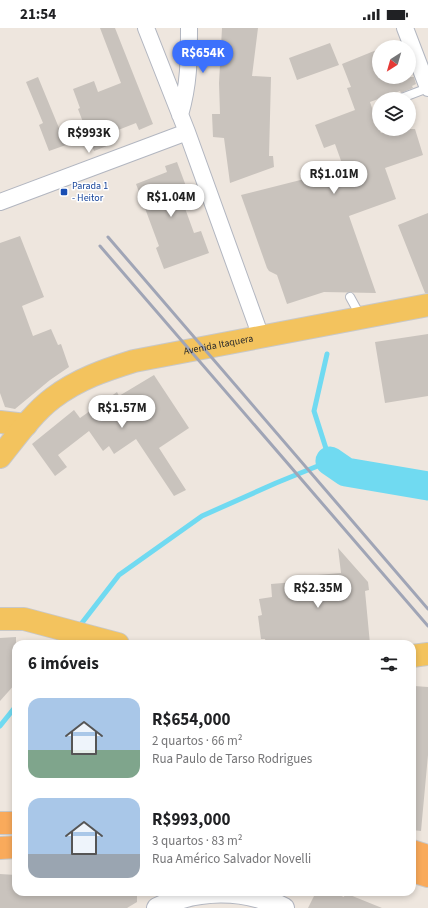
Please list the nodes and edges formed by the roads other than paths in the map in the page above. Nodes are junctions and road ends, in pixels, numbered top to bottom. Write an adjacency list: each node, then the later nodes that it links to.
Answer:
1 (146, 28): 6 (street)
2 (190, 28): 6 (street)
3 (405, 28): 4 (street)
4 (428, 88): 5 (lane)
5 (416, 93)
6 (180, 115): 7 (street)
7 (187, 132): 8 (street); 12 (street)
8 (0, 202)
9 (350, 297): 11 (lane)
10 (428, 305): 11 (main road, Avenida Itaquera)
11 (361, 317): 12 (main road, Avenida Itaquera)
12 (261, 337): 14 (main road, Avenida Itaquera)
13 (0, 422): 14 (main road)
14 (26, 425): 15 (main road, Avenida Itaquera)
15 (0, 457)
16 (0, 619): 17 (main road)
17 (85, 638): 18 (main road)
18 (96, 640)
19 (428, 654): 20 (main road)
20 (416, 656)
21 (0, 823): 22 (highway)
22 (12, 823)
23 (12, 847): 24 (highway)
24 (0, 848)
25 (416, 852): 26 (highway)
26 (428, 856)
27 (416, 872): 28 (highway)
28 (428, 876)
29 (190, 896): 31 (street)
30 (250, 896): 32 (street)
31 (157, 908)
32 (284, 908)

